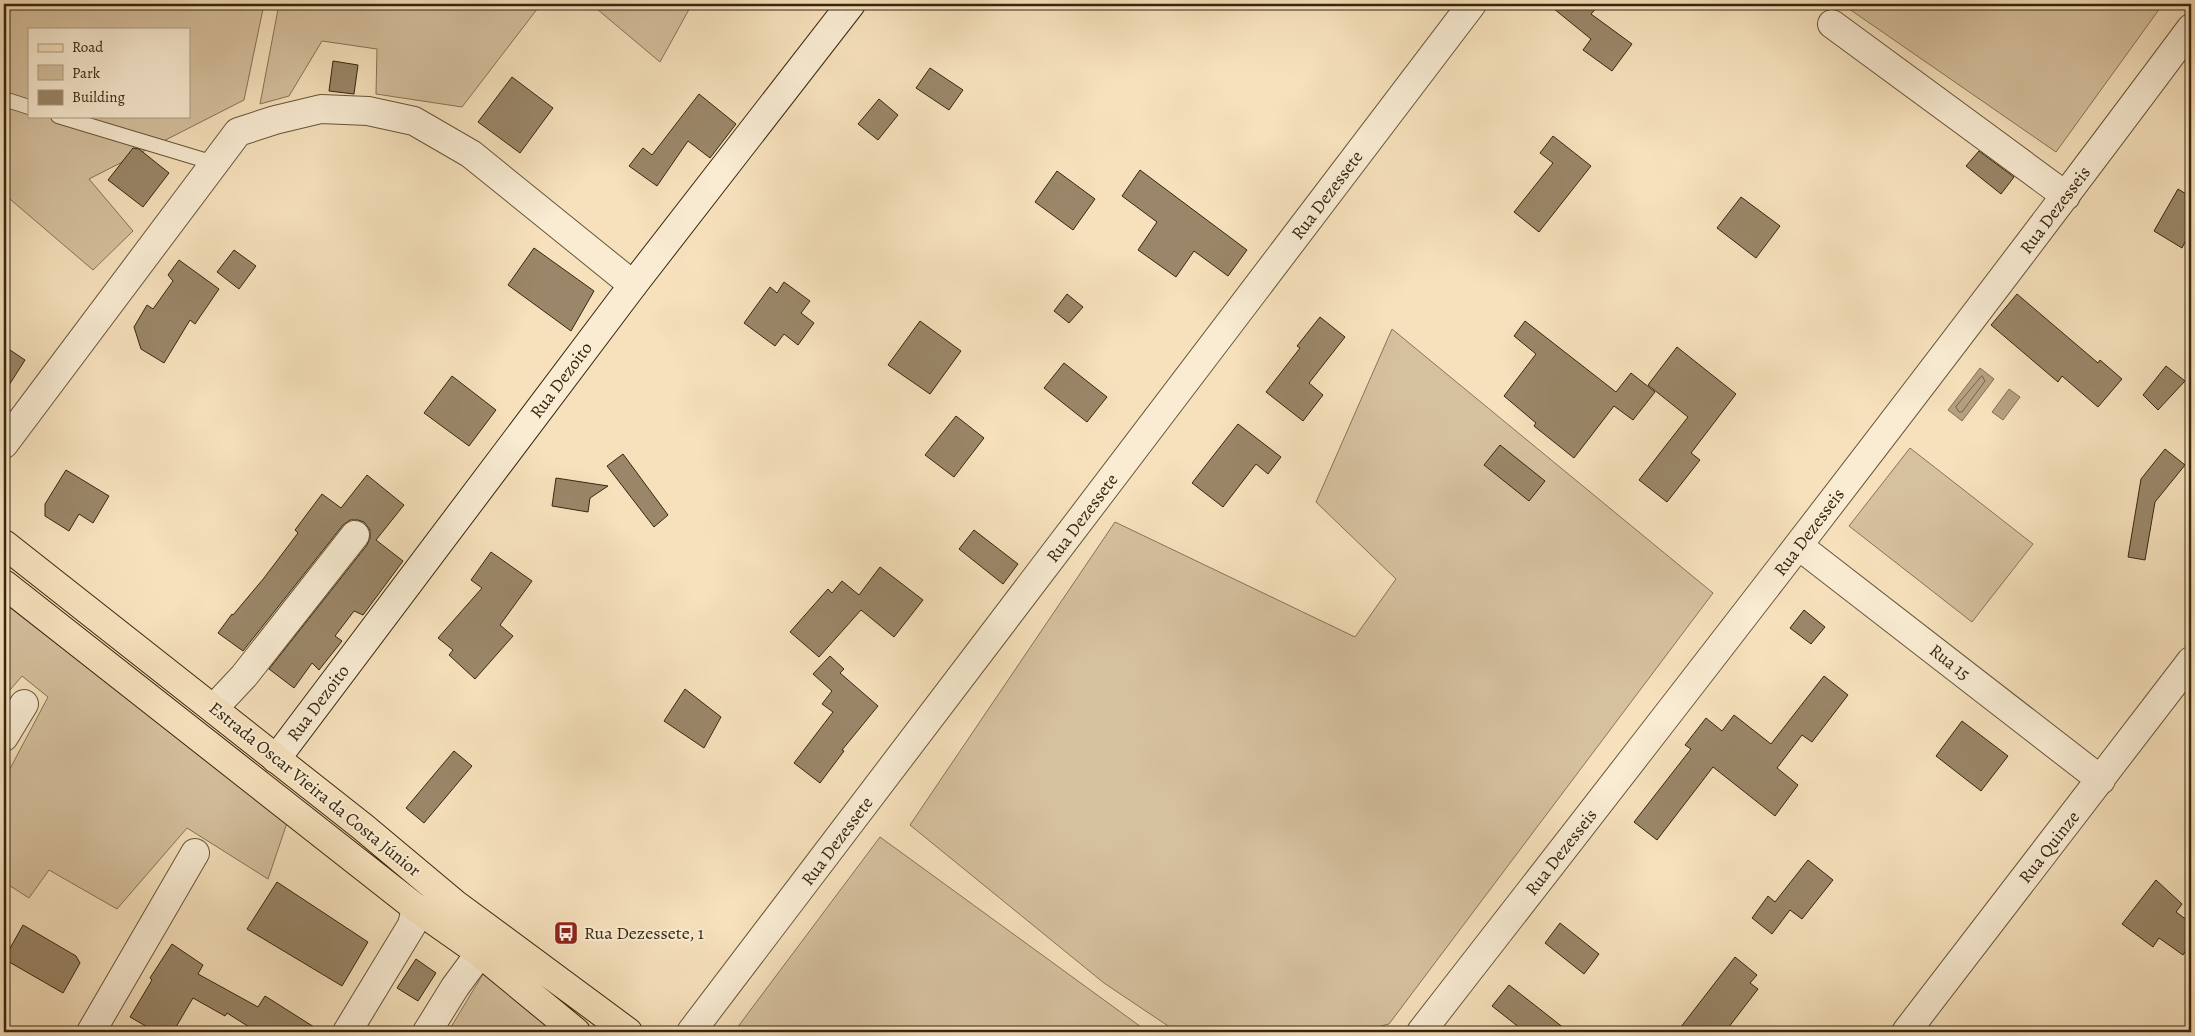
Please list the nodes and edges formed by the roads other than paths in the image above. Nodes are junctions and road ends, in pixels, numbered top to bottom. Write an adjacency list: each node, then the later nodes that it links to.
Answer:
1 (851, 4): 10 (street, Rua Dezoito)
2 (1472, 4): 30 (street, Rua Dezessete)
3 (1832, 24): 9 (street)
4 (2191, 28): 9 (street, Rua Dezesseis)
5 (4, 99): 6 (lane)
6 (28, 107)
7 (65, 118): 8 (lane)
8 (214, 163): 10 (street); 11 (street)
9 (2066, 196): 14 (street, Rua Dezesseis)
10 (633, 285): 20 (street, Rua Dezoito)
11 (4, 444)
12 (355, 535): 18 (street)
13 (4, 544): 18 (main road, Estrada Oscar Vieira da Costa Júnior)
14 (1799, 546): 21 (street, Rua 15); 31 (street, Rua Dezesseis)
15 (4, 584): 23 (main road, Estrada Oscar Vieira da Costa Júnior)
16 (2191, 661): 21 (street, Rua Quinze)
17 (24, 704): 19 (street)
18 (214, 708): 20 (main road, Estrada Oscar Vieira da Costa Júnior)
19 (4, 737)
20 (276, 759): 29 (main road, Estrada Oscar Vieira da Costa Júnior)
21 (2101, 780): 32 (street, Rua Quinze)
22 (195, 853): 25 (street)
23 (416, 908): 24 (main road, Estrada Oscar Vieira da Costa Júnior); 26 (street)
24 (480, 953): 27 (street); 28 (main road, Estrada Oscar Vieira da Costa Júnior)
25 (91, 1032)
26 (347, 1032)
27 (427, 1032)
28 (576, 1032)
29 (628, 1032)
30 (691, 1032)
31 (1421, 1032)
32 (1906, 1032)

